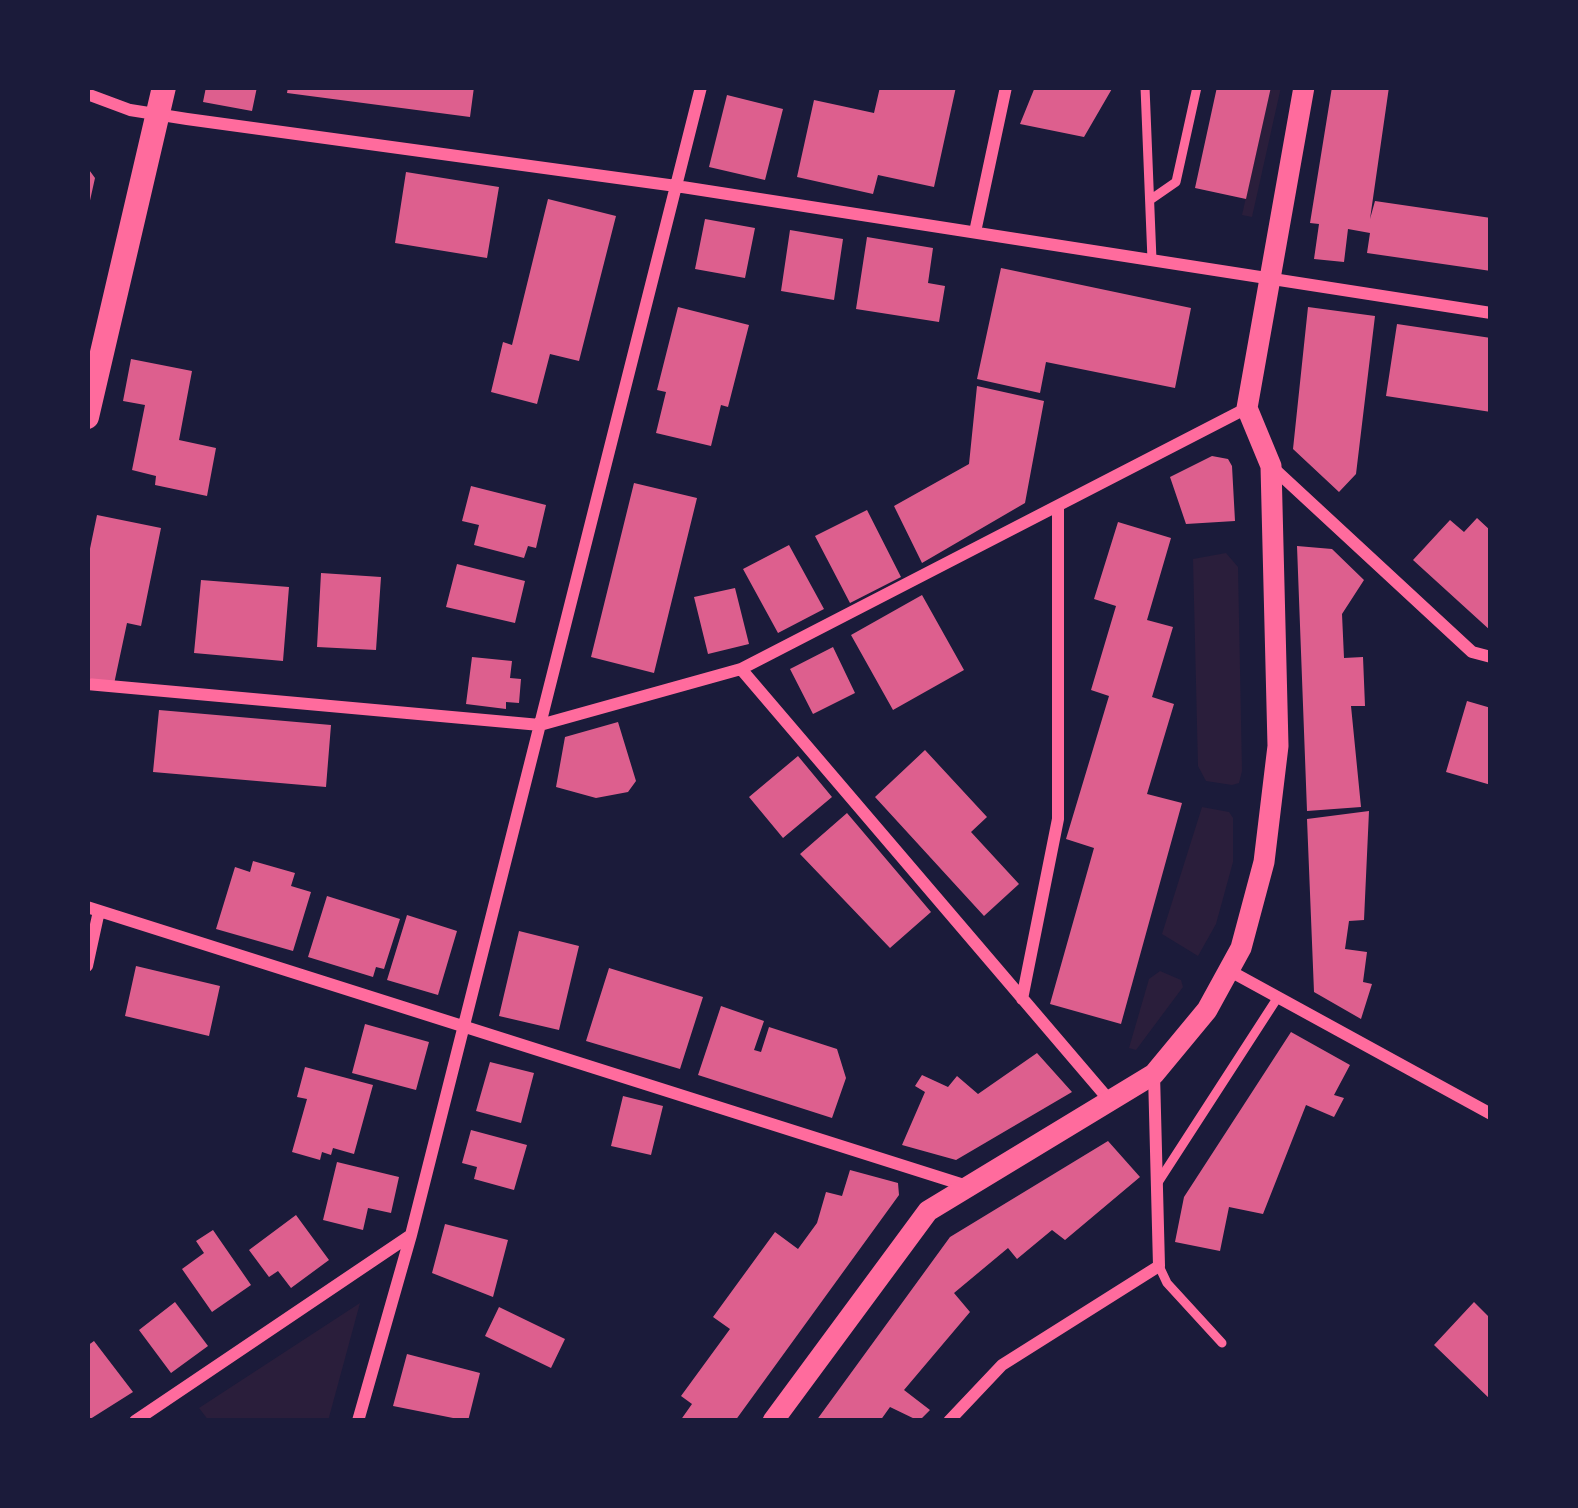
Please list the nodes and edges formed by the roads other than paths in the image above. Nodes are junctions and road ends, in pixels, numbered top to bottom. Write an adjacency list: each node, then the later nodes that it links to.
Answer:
1 (164, 87): 8 (main road)
2 (701, 87): 9 (street)
3 (1006, 87): 11 (street)
4 (1145, 87): 10 (lane)
5 (1197, 87): 10 (lane)
6 (1304, 87): 13 (street)
7 (87, 94): 8 (street)
8 (158, 114): 9 (street); 16 (main road)
9 (676, 187): 11 (street); 22 (street)
10 (1150, 200): 12 (lane)
11 (975, 232): 12 (street)
12 (1153, 260): 13 (street)
13 (1266, 278): 14 (street); 15 (street)
14 (1491, 313)
15 (1247, 408): 17 (street); 18 (street)
16 (87, 417)
17 (1271, 466): 19 (street); 25 (street)
18 (1058, 508): 20 (street); 27 (street)
19 (1491, 657)
20 (740, 669): 22 (street); 27 (street)
21 (87, 684): 22 (street)
22 (540, 725): 28 (street)
23 (93, 909): 24 (street); 28 (street)
24 (87, 966)
25 (1230, 971): 26 (street); 29 (street)
26 (1279, 997): 31 (street); 33 (lane)
27 (1022, 999): 30 (street)
28 (464, 1027): 32 (street); 34 (street)
29 (1154, 1074): 30 (street); 33 (street)
30 (1112, 1103): 32 (street)
31 (1491, 1114)
32 (969, 1186): 39 (street)
33 (1154, 1189): 35 (street)
34 (411, 1235): 37 (street); 38 (street)
35 (1159, 1266): 36 (lane); 40 (street)
36 (1222, 1343)
37 (135, 1421)
38 (358, 1421)
39 (773, 1421)
40 (949, 1421)

